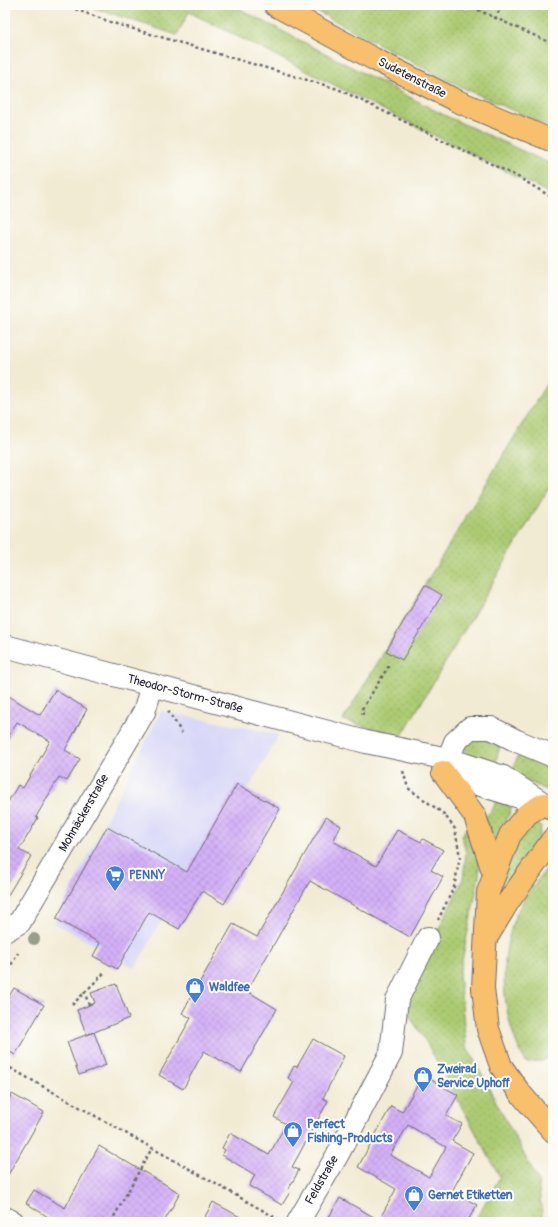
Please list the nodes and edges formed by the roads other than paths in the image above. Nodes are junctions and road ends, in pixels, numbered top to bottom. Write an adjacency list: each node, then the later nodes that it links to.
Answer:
1 (275, 5): 2 (main road, Sudetenstraße)
2 (553, 141)
3 (5, 646): 4 (street, Theodor-Storm-Straße)
4 (152, 685): 5 (street, Theodor-Storm-Straße); 11 (street, Mohnäckerstraße)
5 (366, 742): 7 (street, Theodor-Storm-Straße); 7 (street, Theodor-Storm-Straße)
6 (553, 756): 7 (street)
7 (446, 766): 8 (street, Theodor-Storm-Straße); 10 (main road)
8 (549, 806): 10 (main road)
9 (553, 839): 13 (main road)
10 (494, 875): 13 (main road)
11 (5, 932)
12 (428, 938): 17 (street, Feldstraße)
13 (485, 940): 14 (main road)
14 (551, 1127)
15 (5, 1218): 16 (street)
16 (12, 1222)
17 (298, 1222)

